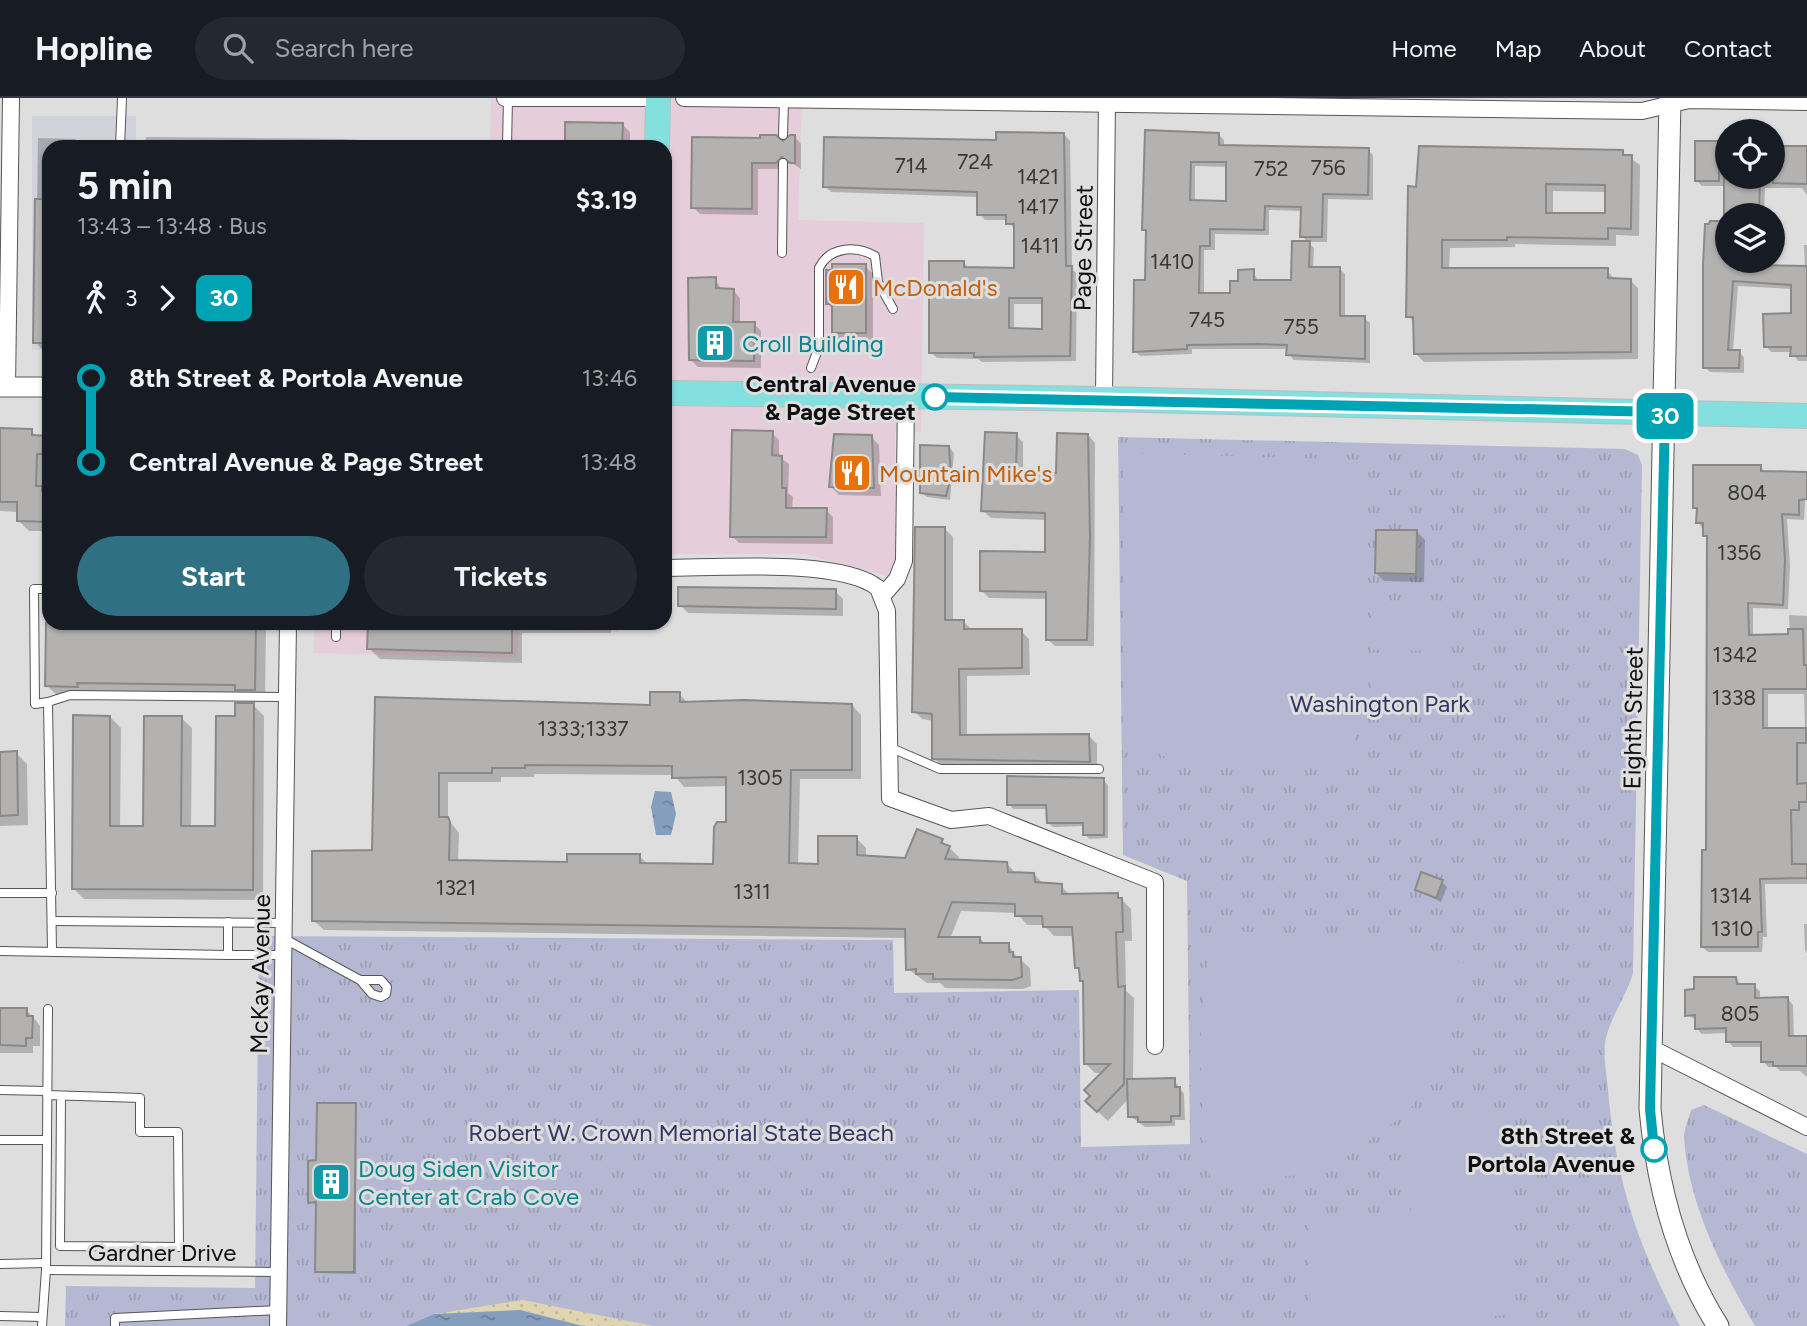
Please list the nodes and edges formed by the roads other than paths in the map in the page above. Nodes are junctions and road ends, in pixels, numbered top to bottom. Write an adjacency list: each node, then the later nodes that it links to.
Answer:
1 (11, 98): 17 (street)
2 (122, 98): 14 (lane)
3 (506, 98): 4 (street); 15 (lane)
4 (559, 98): 8 (street)
5 (644, 98): 8 (street)
6 (658, 98): 16 (main road)
7 (684, 98): 9 (street)
8 (594, 99)
9 (784, 100): 10 (street); 13 (lane)
10 (1107, 101): 11 (street); 26 (street, Page Street)
11 (1670, 102): 12 (street); 27 (main road, Eighth Street)
12 (1807, 102)
13 (783, 135)
14 (120, 140)
15 (507, 140)
16 (657, 140)
17 (5, 160): 22 (street)
18 (783, 163): 19 (lane)
19 (782, 253)
20 (893, 309): 21 (lane)
21 (811, 368)
22 (3, 387): 23 (street)
23 (42, 387)
24 (672, 393): 25 (main road)
25 (906, 397): 26 (main road); 31 (street)
26 (1104, 400): 27 (main road)
27 (1665, 412): 28 (main road); 51 (main road, Eighth Street)
28 (1807, 416)
29 (672, 568): 31 (street)
30 (42, 589): 36 (lane)
31 (883, 595): 37 (street)
32 (288, 630): 35 (street, McKay Avenue)
33 (336, 630): 34 (lane)
34 (336, 637)
35 (286, 697): 36 (lane); 43 (street, McKay Avenue)
36 (48, 702): 40 (lane)
37 (889, 747): 38 (lane); 50 (street)
38 (1099, 769)
39 (0, 893): 40 (lane)
40 (52, 893): 41 (lane)
41 (53, 920): 42 (lane); 45 (lane)
42 (228, 922): 43 (lane); 47 (lane)
43 (283, 930): 46 (street, McKay Avenue); 48 (lane)
44 (0, 951): 45 (lane)
45 (52, 951): 47 (lane)
46 (283, 955): 47 (lane); 60 (street, McKay Avenue)
47 (228, 956)
48 (360, 980)
49 (48, 1009): 53 (lane)
50 (1155, 1046)
51 (1651, 1048): 55 (street); 65 (main road, Eighth Street)
52 (0, 1090): 53 (lane)
53 (47, 1093): 54 (lane); 57 (lane)
54 (61, 1096): 54 (lane)
55 (1807, 1127)
56 (0, 1140): 57 (lane)
57 (47, 1140): 59 (lane)
58 (0, 1264): 59 (lane, Gardner Drive)
59 (46, 1267): 60 (lane, Gardner Drive); 63 (lane)
60 (279, 1272): 62 (street, McKay Avenue)
61 (0, 1316): 63 (lane)
62 (278, 1318): 64 (lane)
63 (42, 1321)
64 (115, 1326)
65 (1718, 1326)

